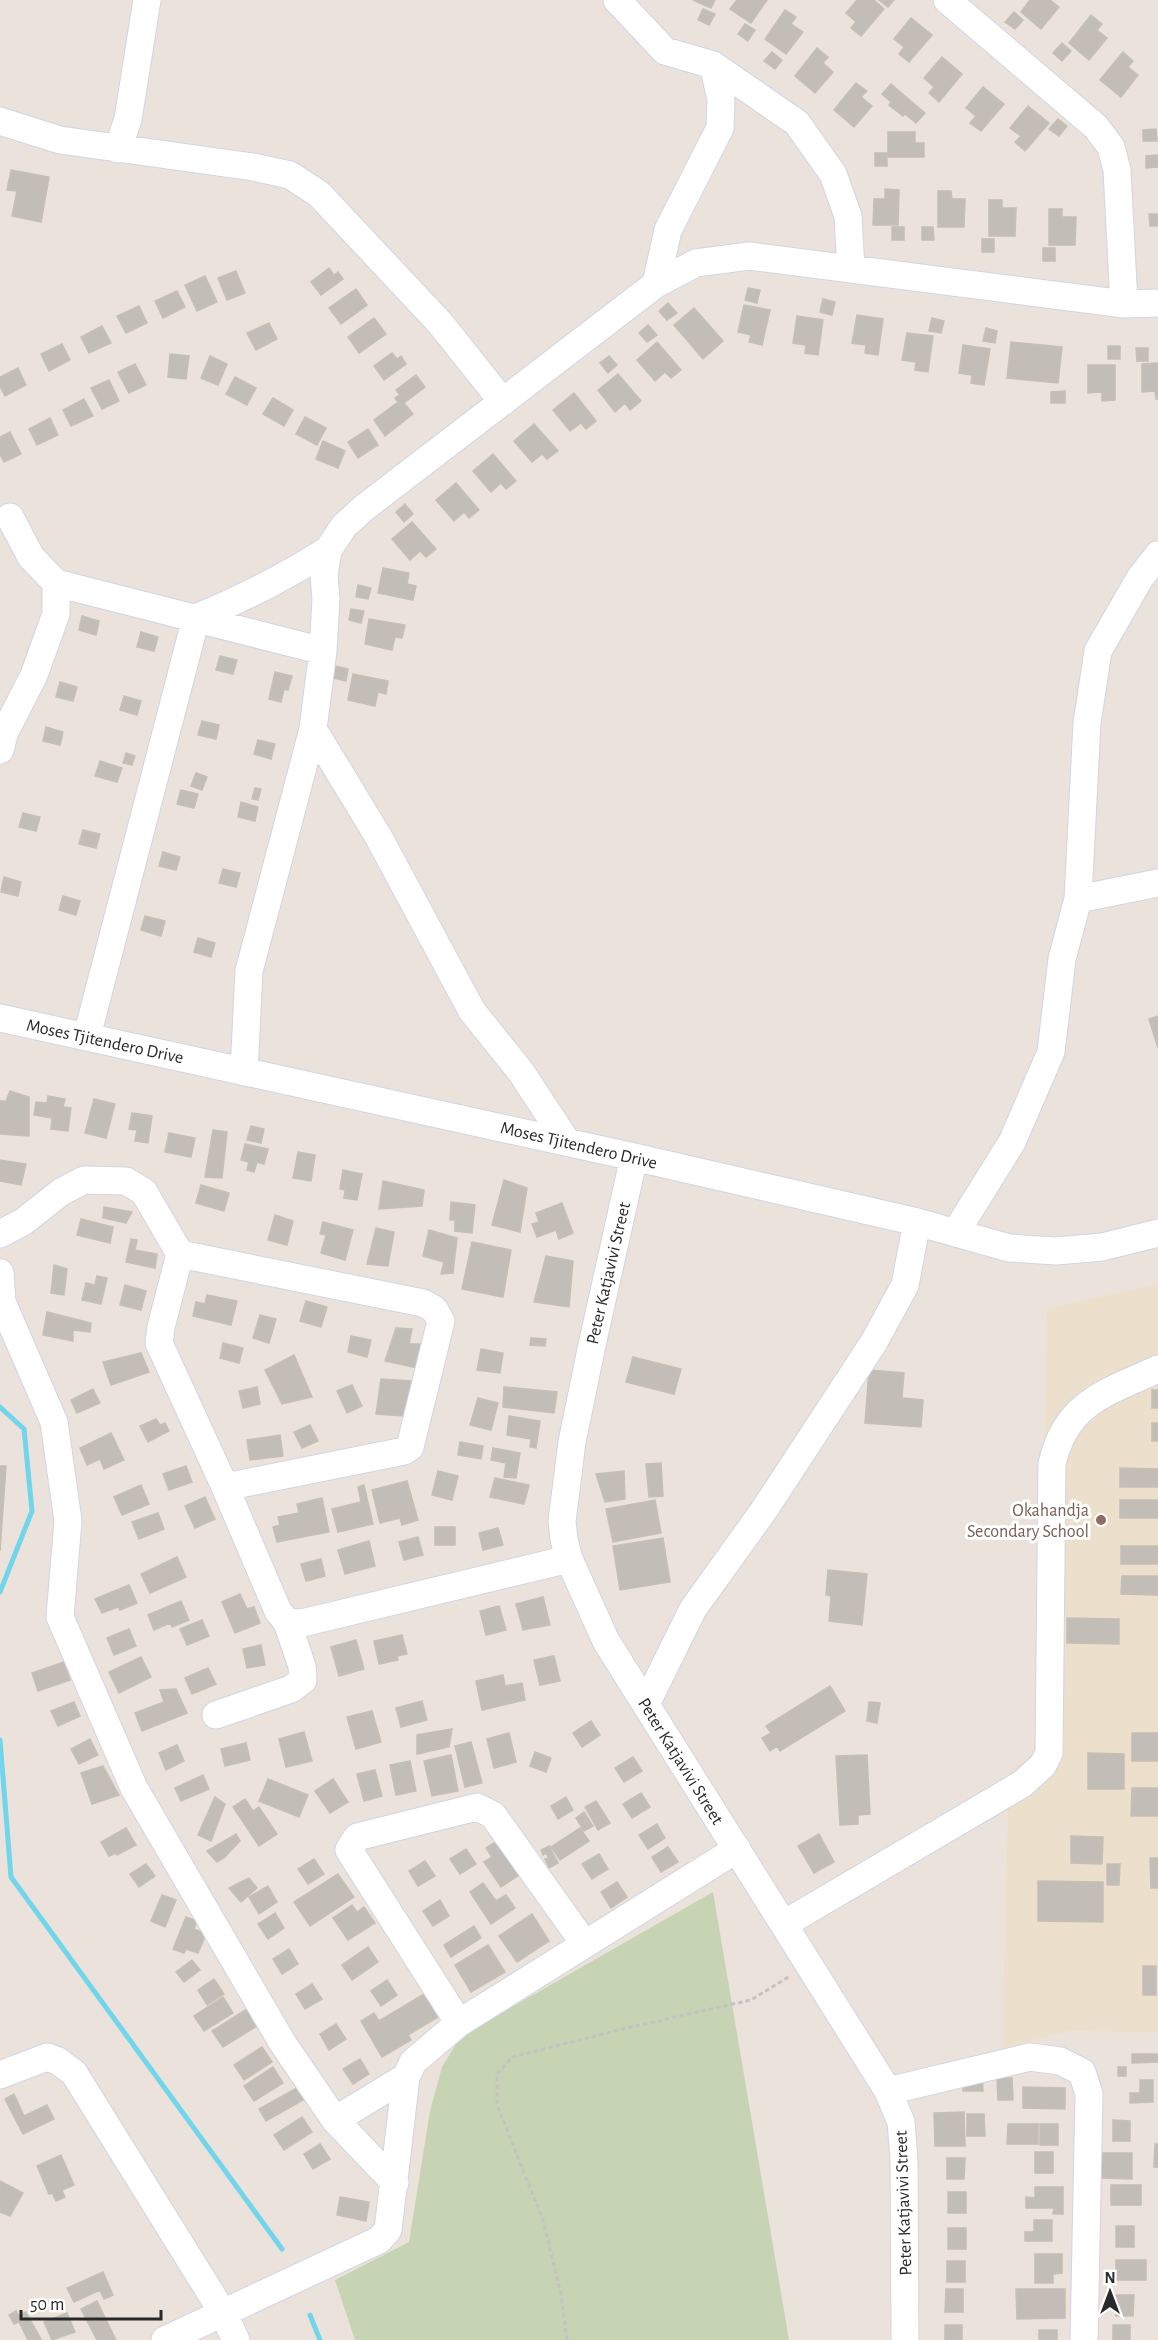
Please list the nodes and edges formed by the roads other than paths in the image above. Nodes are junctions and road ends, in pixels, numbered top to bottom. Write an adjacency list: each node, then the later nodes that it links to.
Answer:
1 (147, 0): 6 (street)
2 (617, 0): 4 (street)
3 (947, 0): 10 (street)
4 (713, 65): 7 (street); 8 (street)
5 (0, 121): 6 (street)
6 (118, 149): 11 (street)
7 (851, 269): 8 (street); 10 (street)
8 (656, 284): 11 (street)
9 (1158, 303): 10 (street)
10 (1124, 304)
11 (503, 402): 13 (street)
12 (10, 518): 15 (street)
13 (328, 550): 16 (street); 17 (street)
14 (1158, 555): 21 (street)
15 (56, 583): 16 (street); 19 (street)
16 (196, 618): 17 (street); 23 (street)
17 (323, 651): 18 (street)
18 (313, 729): 24 (street); 25 (street)
19 (0, 750)
20 (1158, 883): 21 (street)
21 (1078, 899): 28 (street)
22 (0, 1018): 23 (street, Moses Tjitendero Drive)
23 (87, 1036): 24 (street, Moses Tjitendero Drive)
24 (244, 1071): 25 (street, Moses Tjitendero Drive)
25 (567, 1142): 26 (street, Moses Tjitendero Drive)
26 (634, 1157): 27 (street, Moses Tjitendero Drive); 35 (street, Peter Katjavivi Street)
27 (917, 1222): 28 (street, Moses Tjitendero Drive); 37 (street)
28 (956, 1232): 29 (street, Moses Tjitendero Drive)
29 (1158, 1233)
30 (0, 1234): 31 (street)
31 (180, 1254): 34 (street); 34 (street)
32 (0, 1273): 46 (street)
33 (1158, 1369): 40 (street)
34 (225, 1487): 36 (street)
35 (568, 1559): 36 (street); 37 (street, Peter Katjavivi Street)
36 (287, 1622): 38 (street)
37 (646, 1704): 39 (street, Peter Katjavivi Street)
38 (216, 1715)
39 (737, 1849): 40 (street, Peter Katjavivi Street); 41 (street)
40 (784, 1924): 45 (street, Peter Katjavivi Street)
41 (584, 1943): 42 (street); 42 (street)
42 (459, 2023): 44 (street)
43 (0, 2075): 48 (street)
44 (406, 2077): 46 (street); 47 (street)
45 (888, 2091): 51 (street, Peter Katjavivi Street); 52 (street)
46 (335, 2120): 47 (street)
47 (395, 2183): 48 (street)
48 (222, 2313): 49 (street); 50 (street)
49 (165, 2340)
50 (236, 2340)
51 (905, 2340)
52 (1084, 2340)

